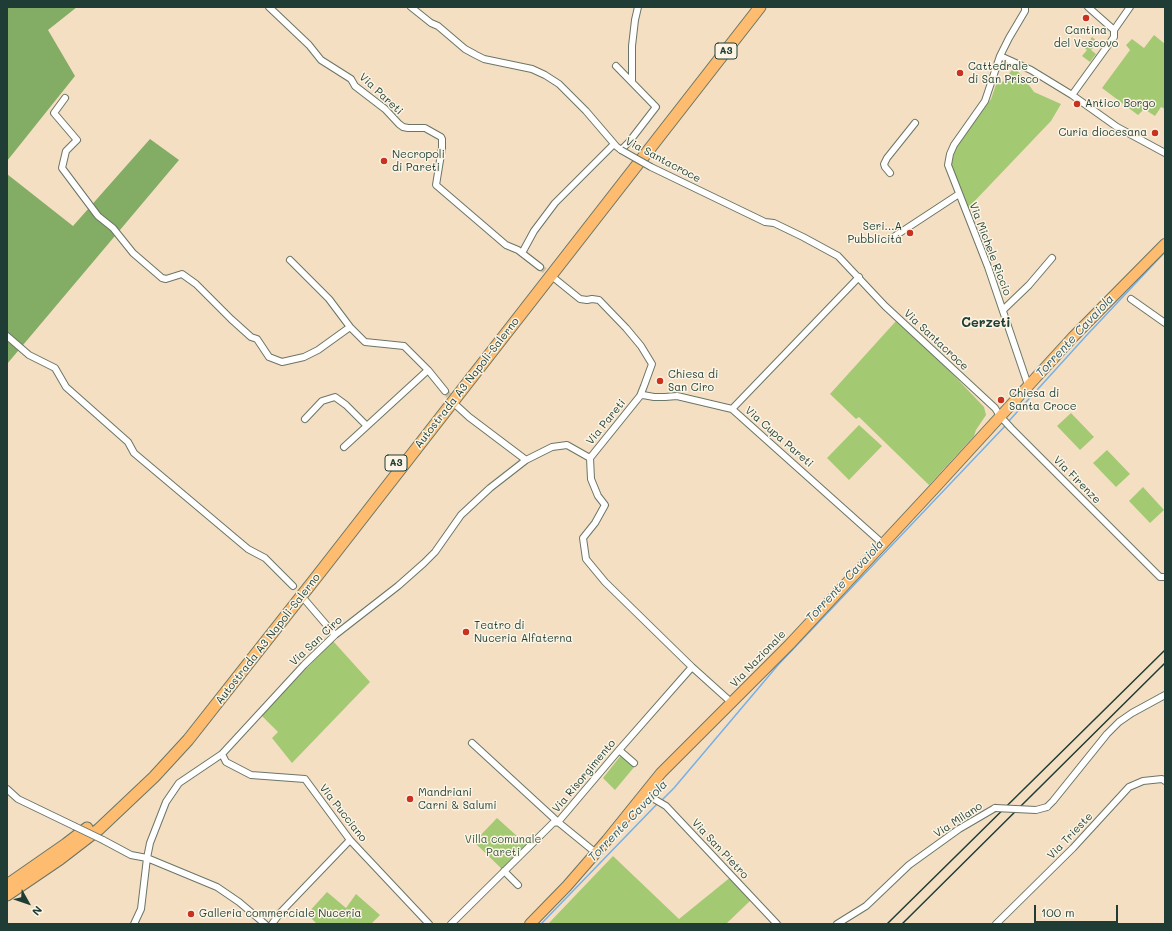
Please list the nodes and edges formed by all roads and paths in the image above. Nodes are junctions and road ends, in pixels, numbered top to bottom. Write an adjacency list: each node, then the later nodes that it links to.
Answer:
1 (269, 7): 23 (street, Via Pareti)
2 (411, 7): 16 (street, Via Santacroce)
3 (638, 7): 12 (street)
4 (750, 7): 67 (highway, Autostrada A3 Napoli-Salerno / A3)
5 (760, 7): 68 (highway, Autostrada A3 Napoli-Salerno / A3)
6 (1088, 7): 9 (street)
7 (1130, 7): 9 (street)
8 (1026, 8): 10 (street, Via Michele Riccio)
9 (1114, 30): 13 (street)
10 (1000, 56): 13 (street); 20 (street, Via Michele Riccio)
11 (616, 66): 12 (street)
12 (632, 81): 17 (street)
13 (1072, 95): 18 (street)
14 (65, 98): 32 (street)
15 (915, 123): 19 (street)
16 (614, 144): 17 (street, Via Santacroce); 23 (street)
17 (621, 150): 27 (street, Via Santacroce, bridge)
18 (1165, 153)
19 (890, 173)
20 (959, 194): 21 (street, Via Michele Riccio); 30 (street, Via Michele Riccio)
21 (895, 236)
22 (1165, 244): 35 (main road, Via Nazionale)
23 (522, 253): 26 (street, Via Pareti)
24 (1052, 258): 30 (street, Via Michele Riccio)
25 (290, 260): 32 (street)
26 (540, 267)
27 (859, 277): 39 (street); 40 (street, Via Santacroce)
28 (554, 278): 37 (street, Via Pareti)
29 (1131, 299): 31 (street)
30 (1003, 310): 35 (street, Via Michele Riccio)
31 (1165, 323)
32 (350, 327): 34 (street)
33 (7, 336): 48 (street)
34 (428, 370): 36 (street); 42 (street)
35 (1028, 385): 40 (main road, Via Nazionale)
36 (445, 392)
37 (640, 396): 39 (street, Via Cupa Pareti); 44 (street, Via Pareti)
38 (457, 406): 45 (street)
39 (732, 409): 46 (street, Via Cupa Pareti)
40 (1003, 415): 46 (main road, Via Nazionale); 47 (street, Via Firenze)
41 (305, 419): 42 (street)
42 (367, 426): 43 (street)
43 (344, 447)
44 (590, 458): 45 (street, Via San Ciro); 51 (street, Via Pareti)
45 (526, 460): 50 (street, Via San Ciro)
46 (883, 544): 53 (main road, Via Nazionale)
47 (1165, 578)
48 (293, 586)
49 (306, 600): 50 (street)
50 (335, 635): 56 (street, Via San Ciro)
51 (692, 667): 53 (street, Via Pareti); 55 (street, Via Risorgimento)
52 (1165, 694): 76 (street, Via Milano, bridge)
53 (732, 703): 60 (main road, Via Nazionale)
54 (472, 743): 61 (street)
55 (619, 750): 57 (street); 61 (street, Via Risorgimento)
56 (222, 754): 62 (street, Via Pucciano); 64 (street, Via San Ciro)
57 (634, 763)
58 (1165, 780): 77 (street, Via Trieste)
59 (7, 788): 64 (street, bridge)
60 (648, 795): 63 (main road, Via Nazionale); 75 (street, Via San Pietro)
61 (558, 822): 63 (street); 65 (street, Via Risorgimento)
62 (350, 840): 71 (street); 72 (street, Via Pucciano)
63 (596, 853): 74 (main road, Via Nazionale)
64 (147, 858): 69 (street, Via San Ciro); 70 (street)
65 (504, 871): 66 (street); 73 (street, Via Risorgimento)
66 (518, 885)
67 (7, 886)
68 (7, 895)
69 (134, 924)
70 (265, 924)
71 (272, 924)
72 (430, 924)
73 (451, 924)
74 (530, 924)
75 (777, 924)
76 (837, 924)
77 (996, 924)

